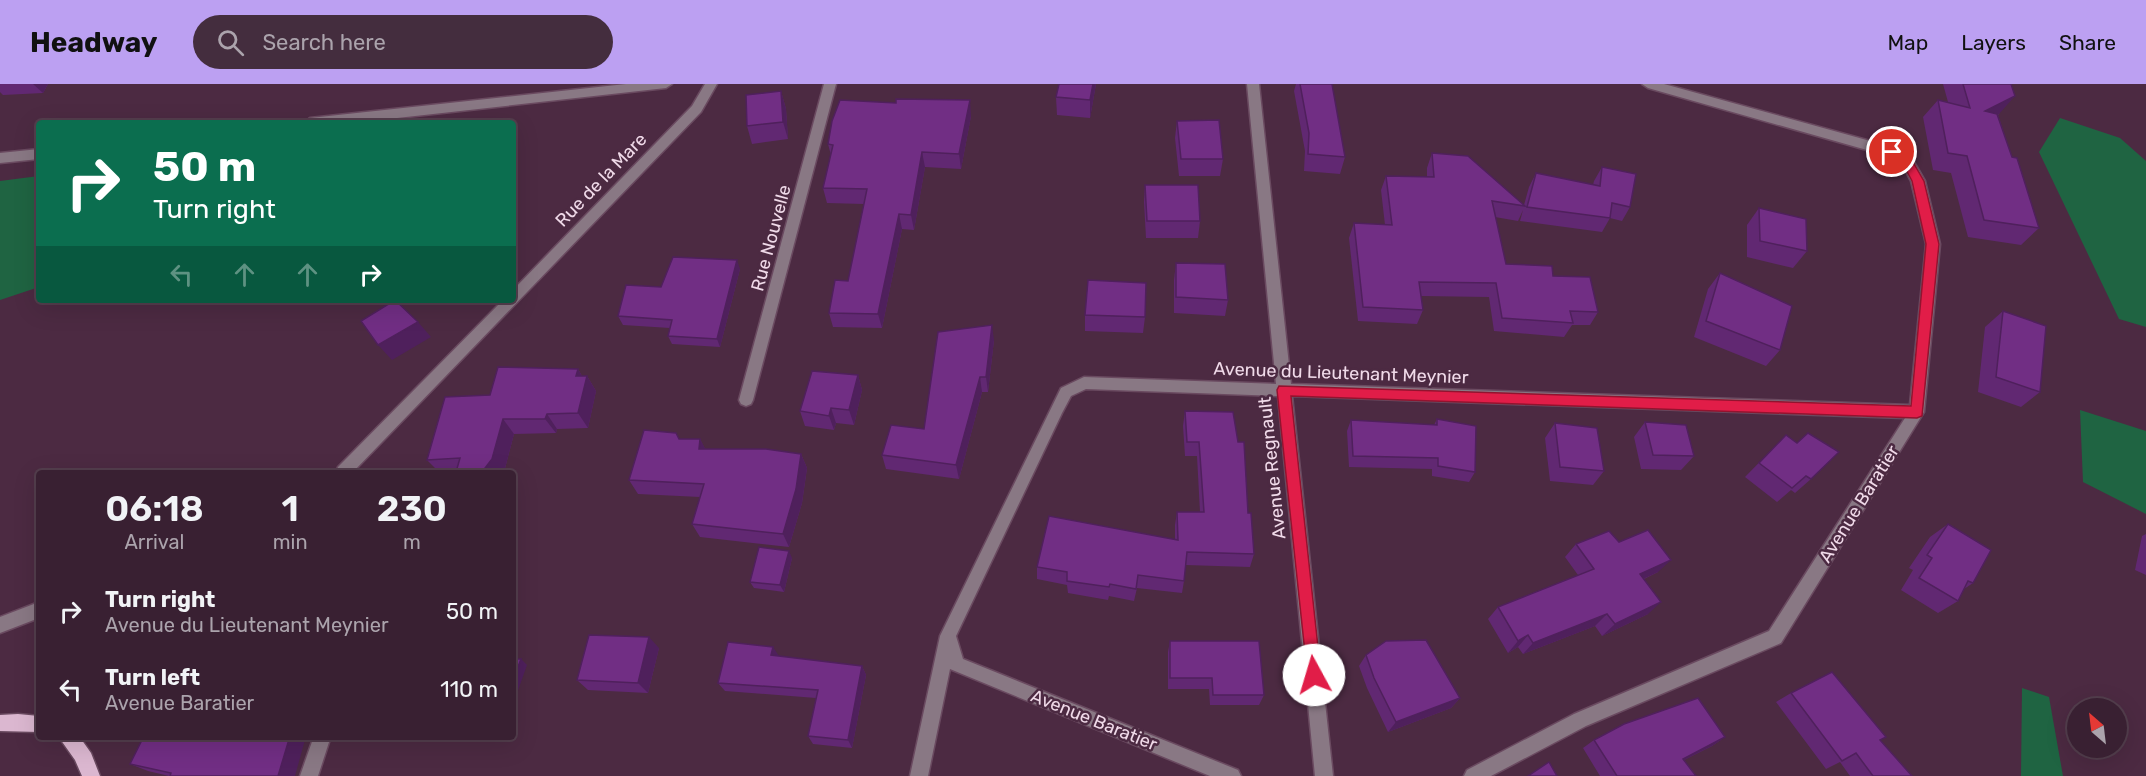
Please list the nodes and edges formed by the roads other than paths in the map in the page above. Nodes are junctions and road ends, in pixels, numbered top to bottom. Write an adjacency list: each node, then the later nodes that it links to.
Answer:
1 (666, 84): 6 (street)
2 (711, 84): 9 (street, Rue de la Mare)
3 (830, 84): 12 (street, Rue Nouvelle)
4 (1253, 84): 11 (street, Avenue Regnault)
5 (1648, 84): 13 (street, Avenue Baratier)
6 (337, 120)
7 (36, 154): 8 (street)
8 (0, 158)
9 (516, 297)
10 (510, 303): 14 (street, Rue de la Mare)
11 (1284, 390): 13 (street, Avenue du Lieutenant Meynier); 17 (street, Avenue du Lieutenant Meynier); 26 (street, Avenue Regnault)
12 (746, 400)
13 (1917, 412): 27 (street, Avenue Baratier)
14 (345, 470)
15 (36, 611): 16 (street)
16 (0, 625)
17 (948, 636): 24 (street, Avenue du Lieutenant Meynier); 25 (street, Avenue Baratier)
18 (0, 723): 19 (main road)
19 (36, 724)
20 (71, 740): 22 (main road)
21 (322, 740): 23 (street)
22 (91, 776)
23 (309, 776)
24 (919, 776)
25 (1232, 776)
26 (1324, 776)
27 (1473, 776)

